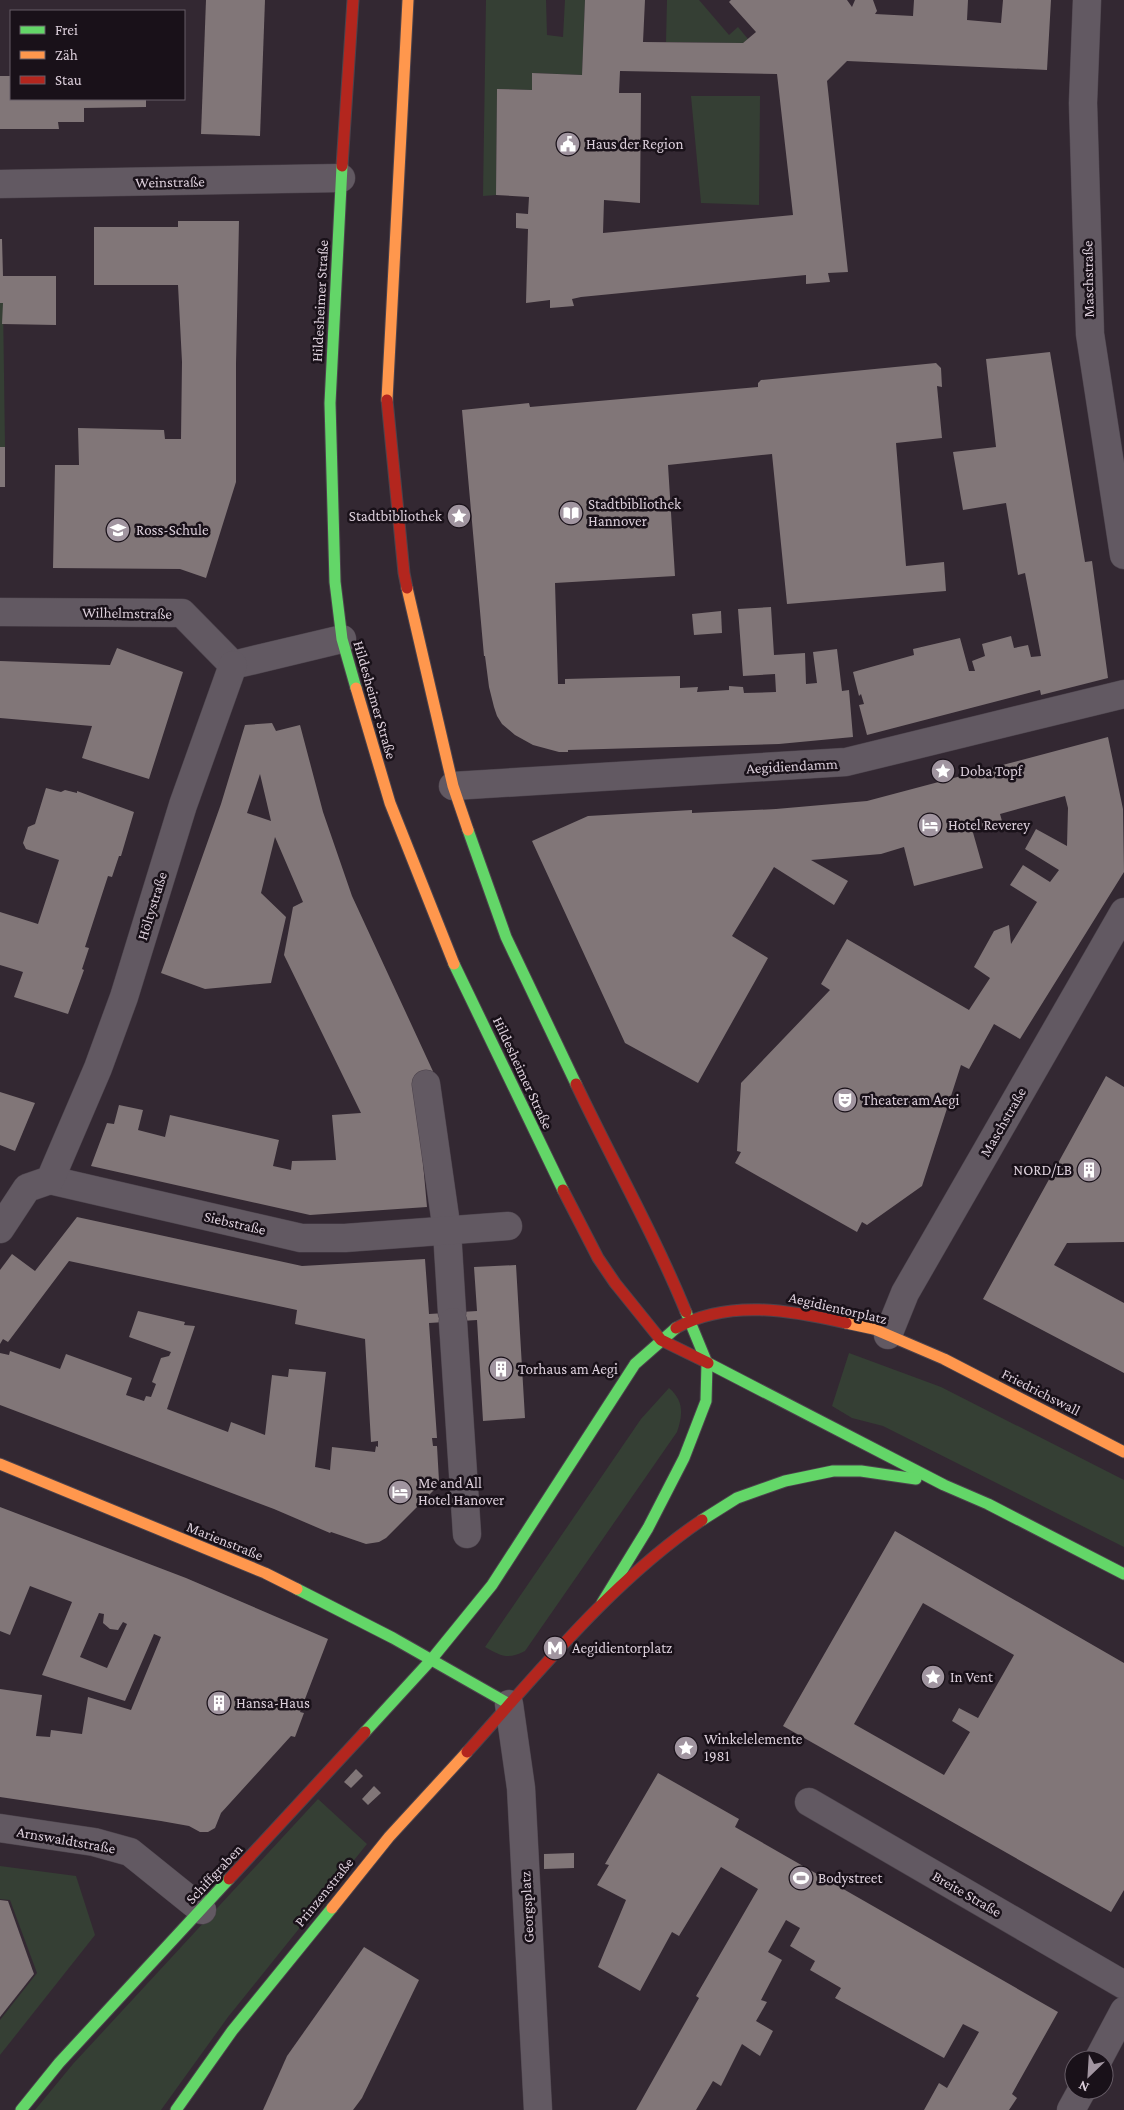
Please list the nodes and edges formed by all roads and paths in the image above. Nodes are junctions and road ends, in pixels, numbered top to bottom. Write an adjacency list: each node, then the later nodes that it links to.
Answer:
1 (353, 0): 4 (main road, Hildesheimer Straße)
2 (408, 0): 11 (main road)
3 (1087, 0): 6 (street, Maschstraße)
4 (341, 178): 5 (street, Weinstraße); 8 (main road, Hildesheimer Straße)
5 (0, 184)
6 (1124, 555)
7 (0, 612): 9 (street, Wilhelmstraße)
8 (342, 639): 9 (street); 20 (main road, Hildesheimer Straße)
9 (233, 665): 14 (street, Höltystraße)
10 (1124, 694): 11 (street, Aegidiendamm)
11 (453, 786): 18 (main road)
12 (1124, 912): 19 (street, Maschstraße)
13 (426, 1084): 17 (street)
14 (50, 1180): 16 (street); 17 (street, Siebstraße)
15 (508, 1226): 17 (street, Siebstraße)
16 (0, 1229)
17 (435, 1231): 26 (street)
18 (691, 1320): 19 (main road, Aegidientorplatz); 20 (main road, Aegidientorplatz); 22 (main road)
19 (888, 1335): 21 (main road, Aegidientorplatz)
20 (661, 1340): 22 (main road); 29 (main road, Aegidientorplatz)
21 (944, 1359): 23 (main road, Friedrichswall)
22 (707, 1363): 25 (main road); 28 (main road)
23 (1124, 1452)
24 (0, 1464): 29 (main road, Marienstraße)
25 (944, 1485): 27 (main road); 28 (main road)
26 (467, 1534)
27 (1124, 1574)
28 (602, 1602): 30 (main road)
29 (431, 1660): 30 (main road); 33 (main road, Schiffgraben)
30 (509, 1704): 38 (main road, Prinzenstraße); 39 (street, Georgsplatz)
31 (809, 1802): 34 (street, Breite Straße)
32 (0, 1828): 33 (street, Arnswaldtstraße)
33 (202, 1910): 37 (main road, Schiffgraben)
34 (1124, 1985)
35 (1124, 2011): 36 (street)
36 (1103, 2050)
37 (22, 2110)
38 (176, 2110)
39 (538, 2110)

